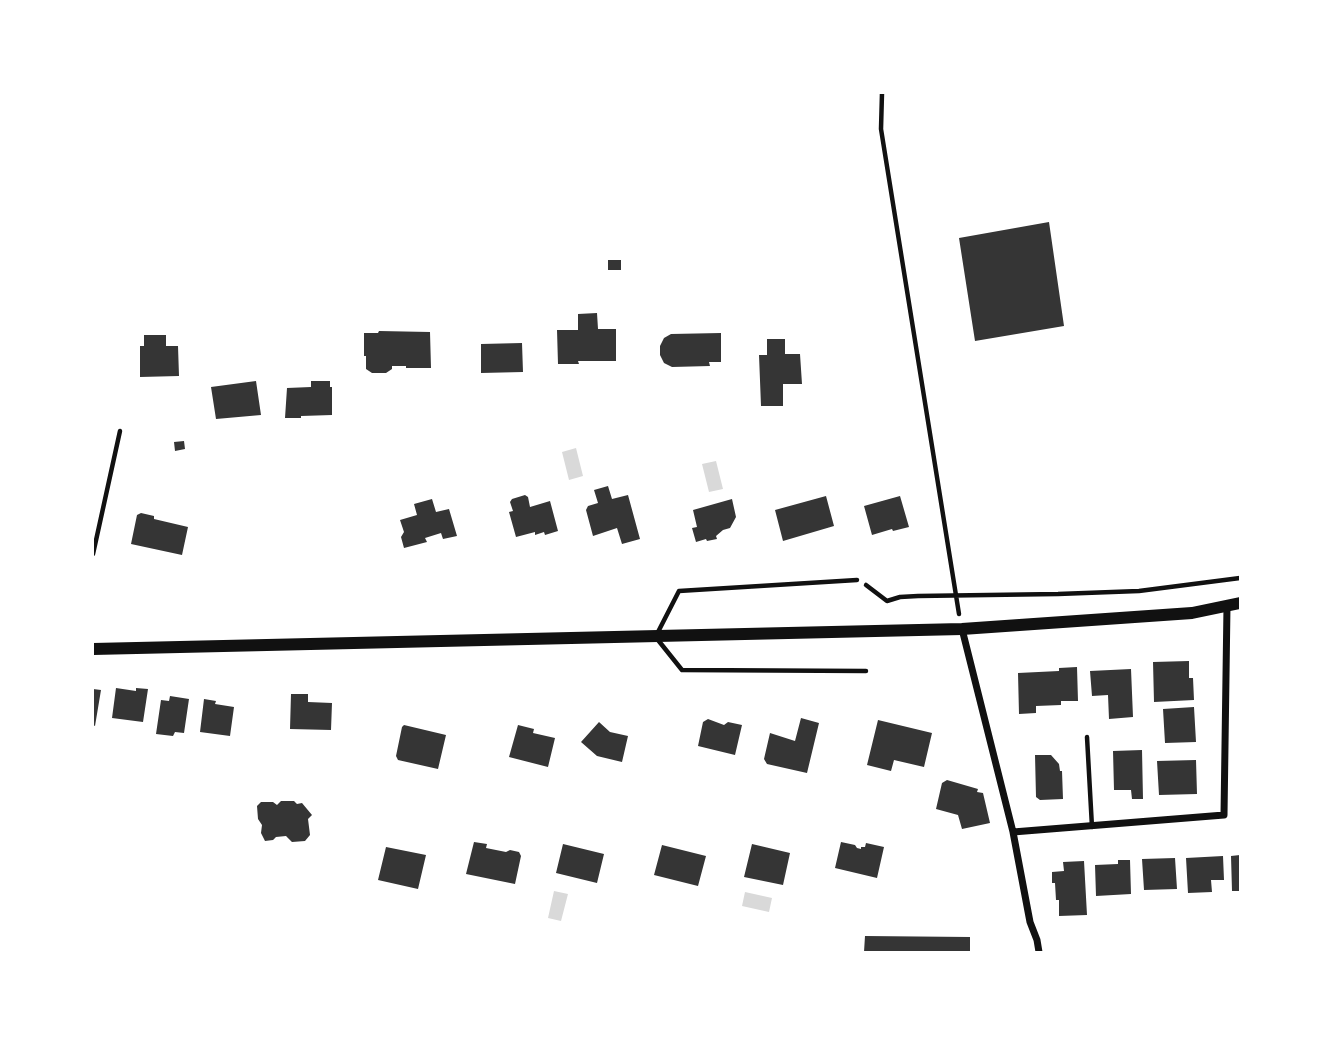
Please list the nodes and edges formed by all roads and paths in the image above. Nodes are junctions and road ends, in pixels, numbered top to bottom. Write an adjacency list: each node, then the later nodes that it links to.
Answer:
1 (882, 93): 6 (path)
2 (120, 431): 3 (lane)
3 (93, 554)
4 (1240, 578): 6 (path)
5 (857, 580): 6 (path); 10 (lane)
6 (956, 596): 9 (path)
7 (1240, 603): 8 (street)
8 (1227, 606): 9 (street); 14 (street)
9 (962, 629): 10 (street); 15 (street)
10 (655, 637): 11 (street); 12 (lane)
11 (93, 649)
12 (866, 671)
13 (1087, 737): 14 (lane)
14 (1092, 827): 15 (street)
15 (1013, 832): 16 (street)
16 (1039, 952)

